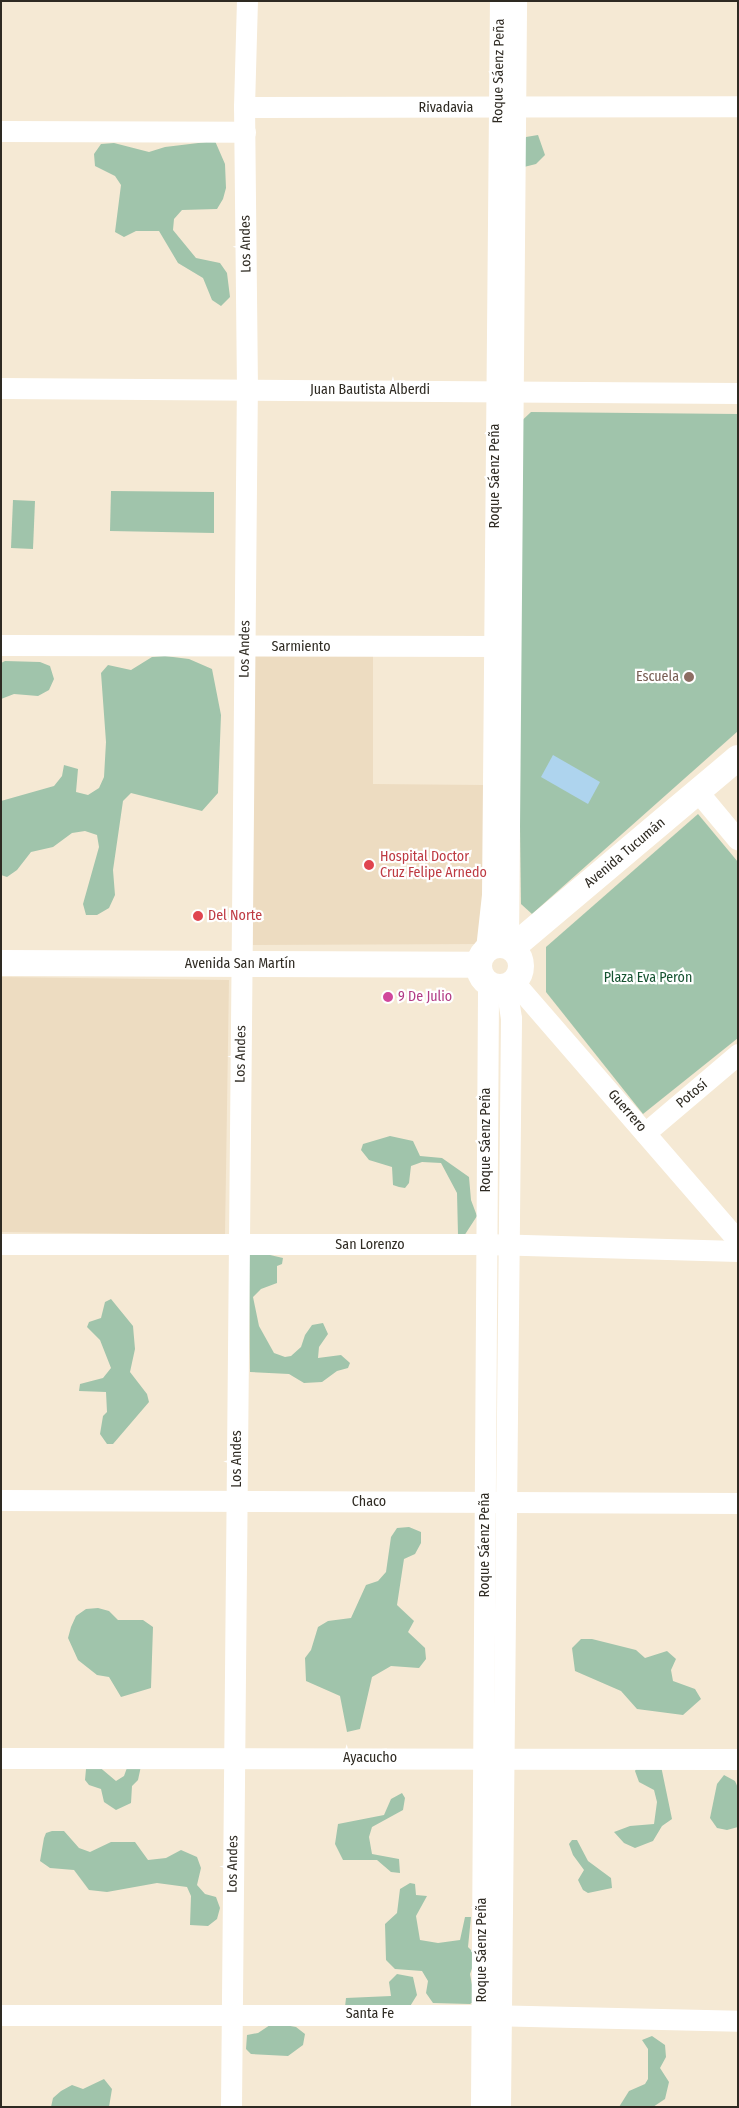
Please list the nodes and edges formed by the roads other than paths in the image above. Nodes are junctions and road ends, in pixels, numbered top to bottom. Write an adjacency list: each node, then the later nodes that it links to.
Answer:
1 (247, 1): 5 (street, Los Andes)
2 (500, 1): 6 (street, Roque Sáenz Peña)
3 (516, 1): 6 (street, Roque Sáenz Peña)
4 (738, 106): 6 (street, Rivadavia)
5 (244, 107): 6 (street, Rivadavia); 8 (street, Los Andes)
6 (507, 108): 11 (street, Roque Sáenz Peña)
7 (1, 130): 8 (street)
8 (245, 132): 10 (street, Los Andes)
9 (1, 388): 10 (street, Juan Bautista Alberdi)
10 (247, 390): 11 (street, Juan Bautista Alberdi); 15 (street, Los Andes)
11 (504, 391): 12 (street, Juan Bautista Alberdi); 14 (street, Roque Sáenz Peña)
12 (738, 393)
13 (1, 645): 15 (street, Sarmiento)
14 (503, 646): 15 (street, Sarmiento); 21 (street, Roque Sáenz Peña)
15 (244, 647): 20 (street, Los Andes)
16 (738, 758): 17 (main road, Avenida Tucumán)
17 (698, 792): 18 (street); 21 (main road, Avenida Tucumán)
18 (738, 840)
19 (1, 962): 20 (main road, Avenida San Martín)
20 (242, 965): 21 (main road, Avenida San Martín); 27 (street, Los Andes)
21 (499, 966): 23 (street, Guerrero); 26 (street, Roque Sáenz Peña); 28 (street, Roque Sáenz Peña)
22 (738, 1054): 23 (street, Potosí)
23 (645, 1133): 24 (street, Guerrero)
24 (738, 1241)
25 (1, 1244): 27 (street, San Lorenzo)
26 (486, 1244): 27 (street, San Lorenzo); 28 (street, San Lorenzo); 32 (street, Roque Sáenz Peña)
27 (239, 1245): 31 (street, Los Andes)
28 (508, 1246): 29 (street, San Lorenzo); 32 (street, Roque Sáenz Peña)
29 (738, 1251)
30 (1, 1500): 31 (street, Chaco)
31 (237, 1501): 32 (street, Chaco); 35 (street, Los Andes)
32 (495, 1502): 33 (street, Chaco); 36 (street, Roque Sáenz Peña)
33 (738, 1503)
34 (1, 1758): 35 (street, Ayacucho)
35 (235, 1758): 36 (street, Ayacucho); 38 (street, Los Andes)
36 (492, 1758): 37 (street, Ayacucho); 40 (street, Roque Sáenz Peña)
37 (738, 1759)
38 (232, 2014): 39 (street, Santa Fe); 40 (street, Santa Fe); 42 (street, Los Andes)
39 (1, 2015)
40 (491, 2016): 41 (street, Santa Fe); 43 (street, Roque Sáenz Peña); 44 (street, Roque Sáenz Peña)
41 (738, 2020)
42 (231, 2107)
43 (481, 2107)
44 (500, 2107)

